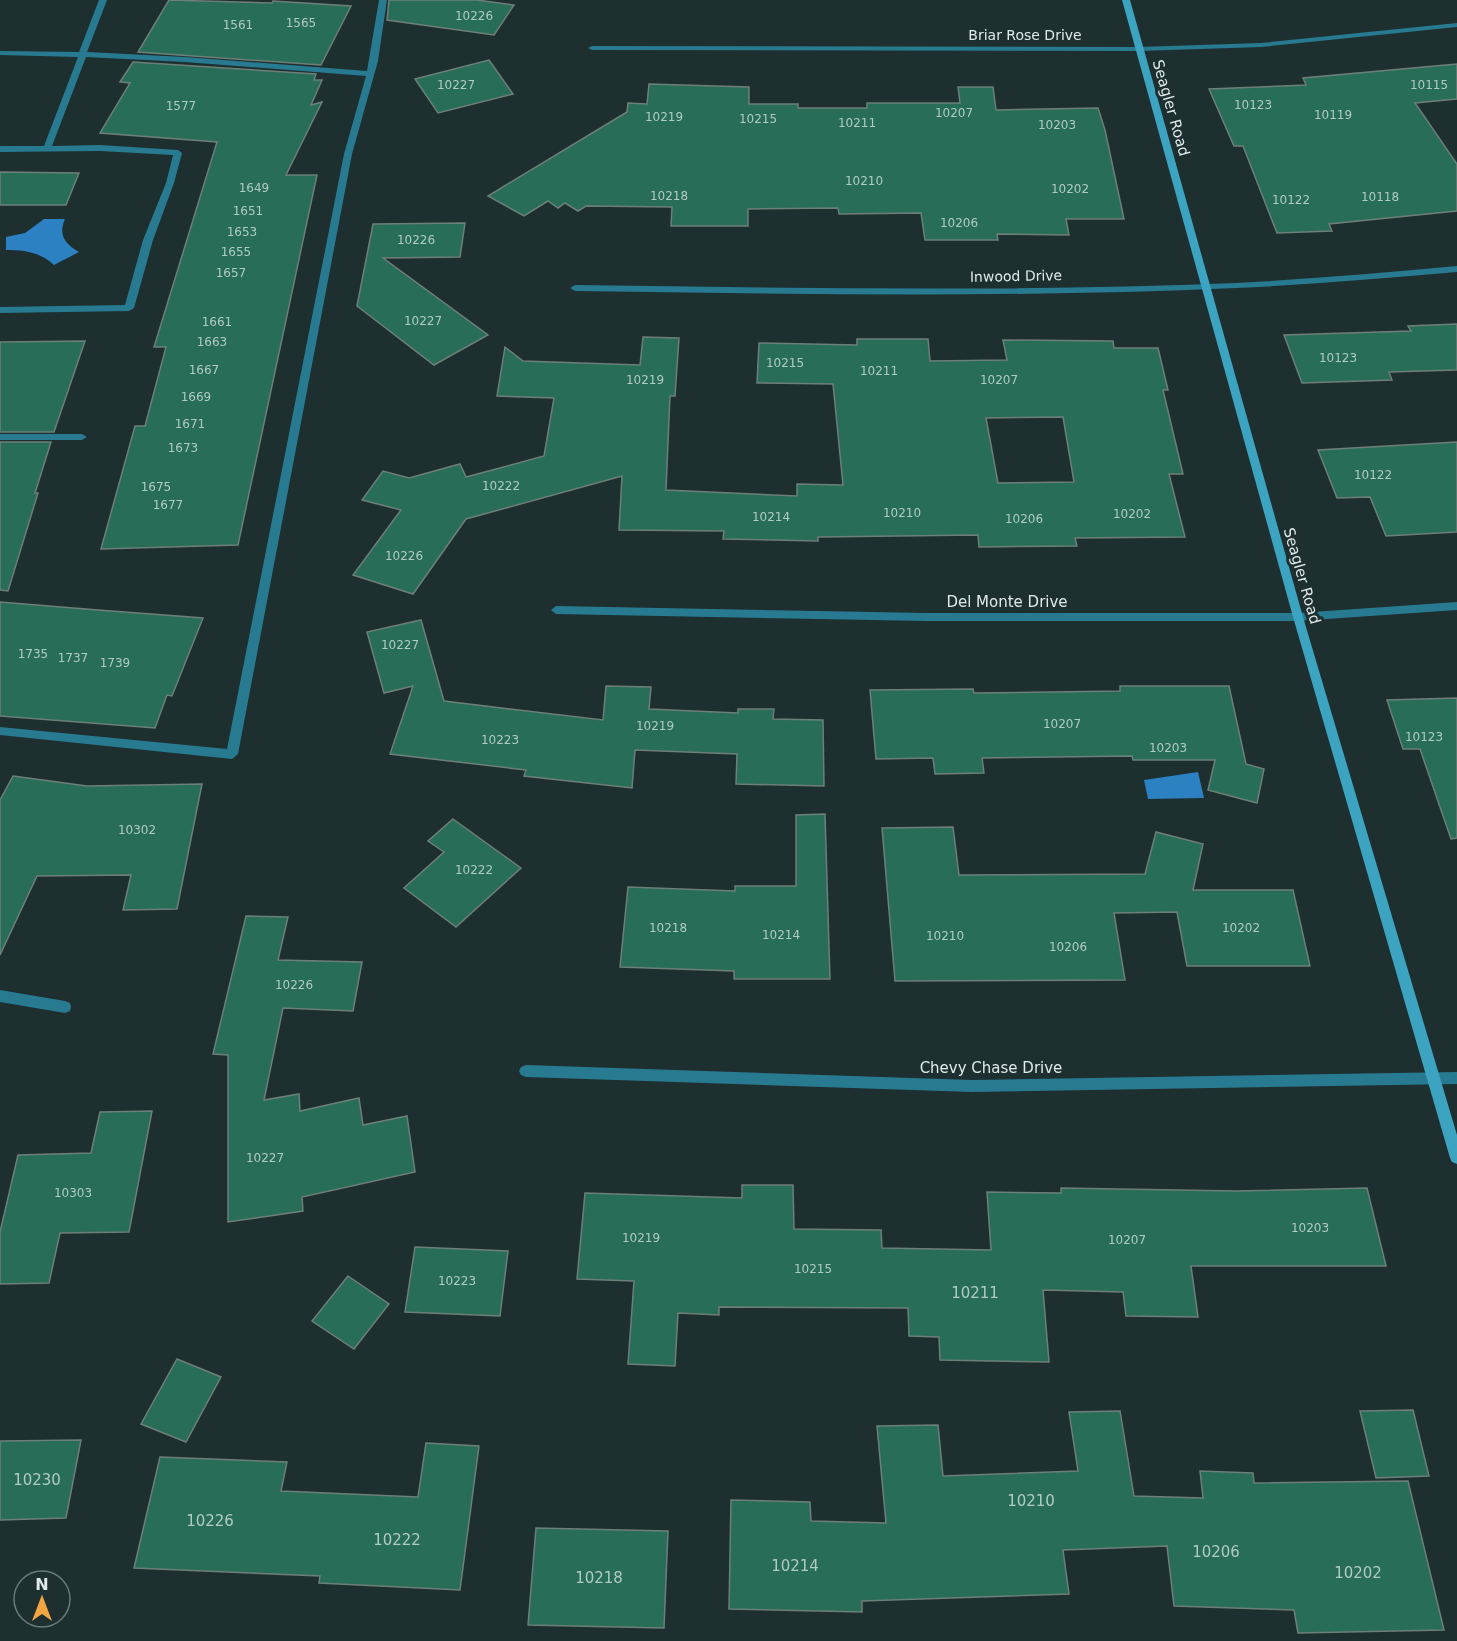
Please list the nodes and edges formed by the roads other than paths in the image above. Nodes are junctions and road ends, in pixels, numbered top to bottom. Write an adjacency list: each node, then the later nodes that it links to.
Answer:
1 (103, 0): 8 (street)
2 (383, 0): 9 (street)
3 (1126, 0): 6 (street, Seagler Road)
4 (1457, 25): 6 (street, Briar Rose Drive)
5 (592, 48): 6 (street, Briar Rose Drive)
6 (1139, 49): 14 (street, Seagler Road)
7 (0, 53): 8 (street)
8 (83, 54): 9 (street); 11 (street)
9 (370, 74): 21 (street)
10 (0, 149): 11 (street)
11 (47, 149): 15 (street)
12 (1457, 269): 14 (street, Inwood Drive)
13 (575, 288): 14 (street, Inwood Drive)
14 (1206, 288): 20 (street, Seagler Road)
15 (0, 310)
16 (0, 437): 17 (street)
17 (82, 437)
18 (1457, 606): 20 (street, Del Monte Drive)
19 (556, 610): 20 (street, Del Monte Drive)
20 (1298, 618): 26 (street, Seagler Road)
21 (0, 731)
22 (0, 996): 23 (street)
23 (65, 1007)
24 (526, 1071): 26 (street, Chevy Chase Drive)
25 (1457, 1078): 26 (street, Chevy Chase Drive)
26 (1434, 1080): 27 (street, Seagler Road)
27 (1457, 1158)

